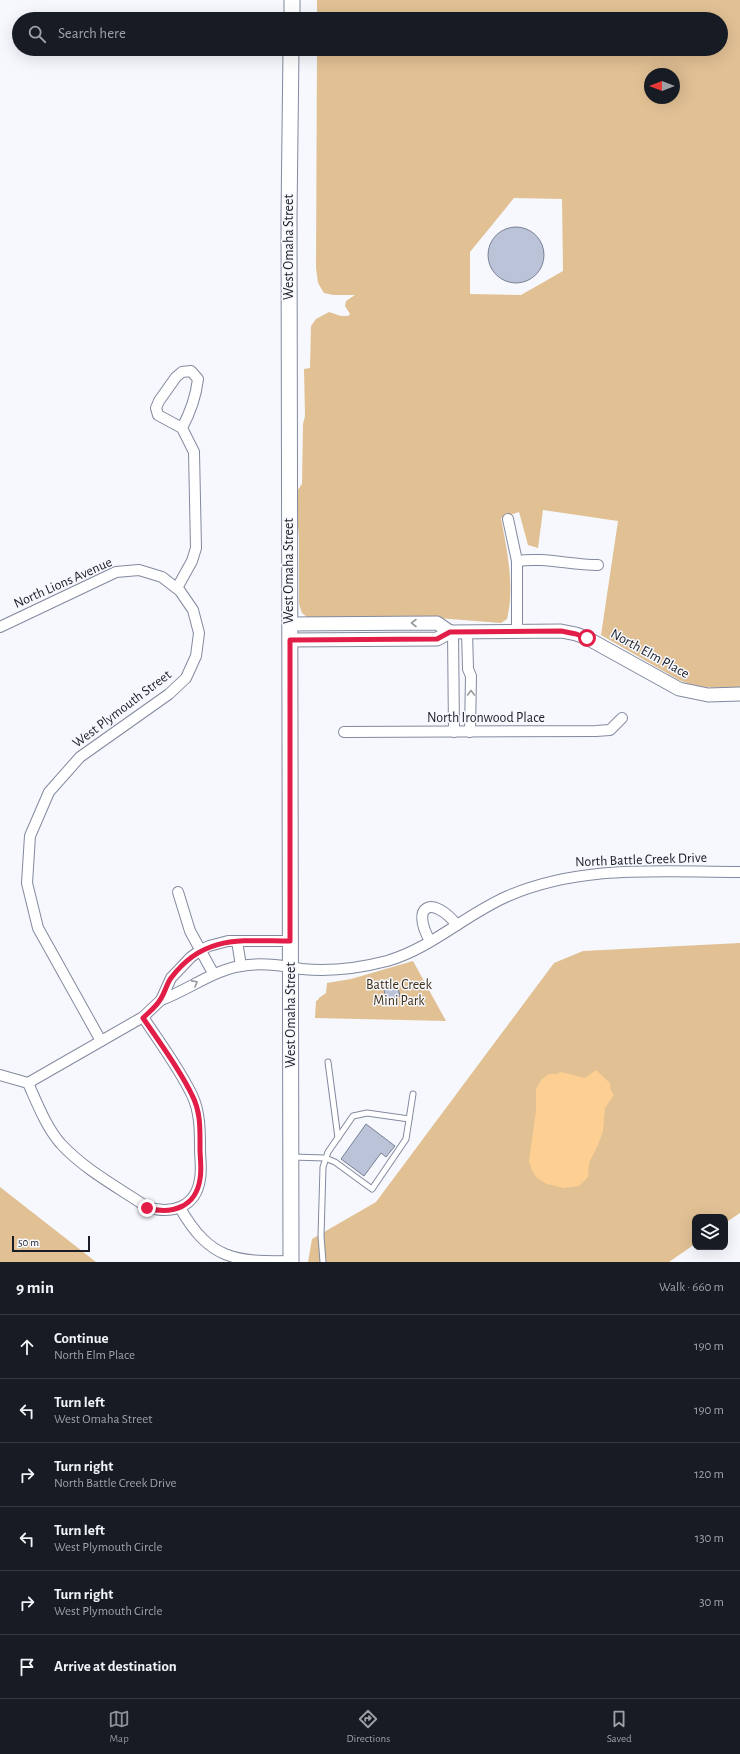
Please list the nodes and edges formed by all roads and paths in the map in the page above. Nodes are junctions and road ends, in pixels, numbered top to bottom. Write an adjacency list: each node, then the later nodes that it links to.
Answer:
1 (292, 0): 2 (main road)
2 (292, 12)
3 (291, 56): 9 (main road, West Omaha Street)
4 (182, 428): 4 (street); 8 (street)
5 (508, 519): 6 (street)
6 (516, 561): 7 (street); 13 (street)
7 (598, 565)
8 (178, 590): 10 (street, North Lions Avenue); 32 (street, West Plymouth Street)
9 (289, 624): 11 (street, North Elm Place, one-way to 9); 14 (main road, West Omaha Street)
10 (0, 627)
11 (452, 631): 12 (street, North Elm Place); 14 (street, North Elm Place); 18 (street)
12 (467, 631): 13 (street, North Elm Place); 19 (street, one-way to 12)
13 (517, 631): 15 (street, North Elm Place)
14 (290, 640): 24 (main road, West Omaha Street)
15 (740, 694)
16 (622, 718): 19 (street, North Ironwood Place)
17 (344, 732): 18 (street, North Ironwood Place)
18 (454, 732): 19 (street, North Ironwood Place)
19 (470, 732)
20 (740, 872): 22 (street, North Battle Creek Drive)
21 (178, 892): 26 (street)
22 (457, 925): 25 (street, North Battle Creek Drive); 25 (street)
23 (237, 941): 24 (street, North Battle Creek Drive); 26 (street, North Battle Creek Drive); 27 (street)
24 (290, 941): 28 (main road, West Omaha Street)
25 (430, 941): 28 (street, North Battle Creek Drive)
26 (201, 950): 29 (street); 30 (street, North Battle Creek Drive)
27 (241, 966): 28 (street, North Battle Creek Drive); 29 (street, North Battle Creek Drive)
28 (290, 966): 39 (main road, West Omaha Street)
29 (213, 973): 30 (street, North Battle Creek Drive, one-way to 29)
30 (161, 1000): 31 (street, North Battle Creek Drive)
31 (143, 1018): 32 (street, North Battle Creek Drive); 41 (street)
32 (100, 1041): 35 (street, North Battle Creek Drive)
33 (328, 1062): 38 (lane)
34 (0, 1074): 35 (street)
35 (28, 1083): 41 (street)
36 (413, 1094): 37 (lane)
37 (409, 1119): 38 (lane); 40 (lane)
38 (338, 1138): 40 (lane)
39 (291, 1157): 40 (lane); 42 (main road, West Omaha Street)
40 (325, 1158): 43 (lane)
41 (180, 1208): 42 (street)
42 (291, 1262)
43 (323, 1262)

